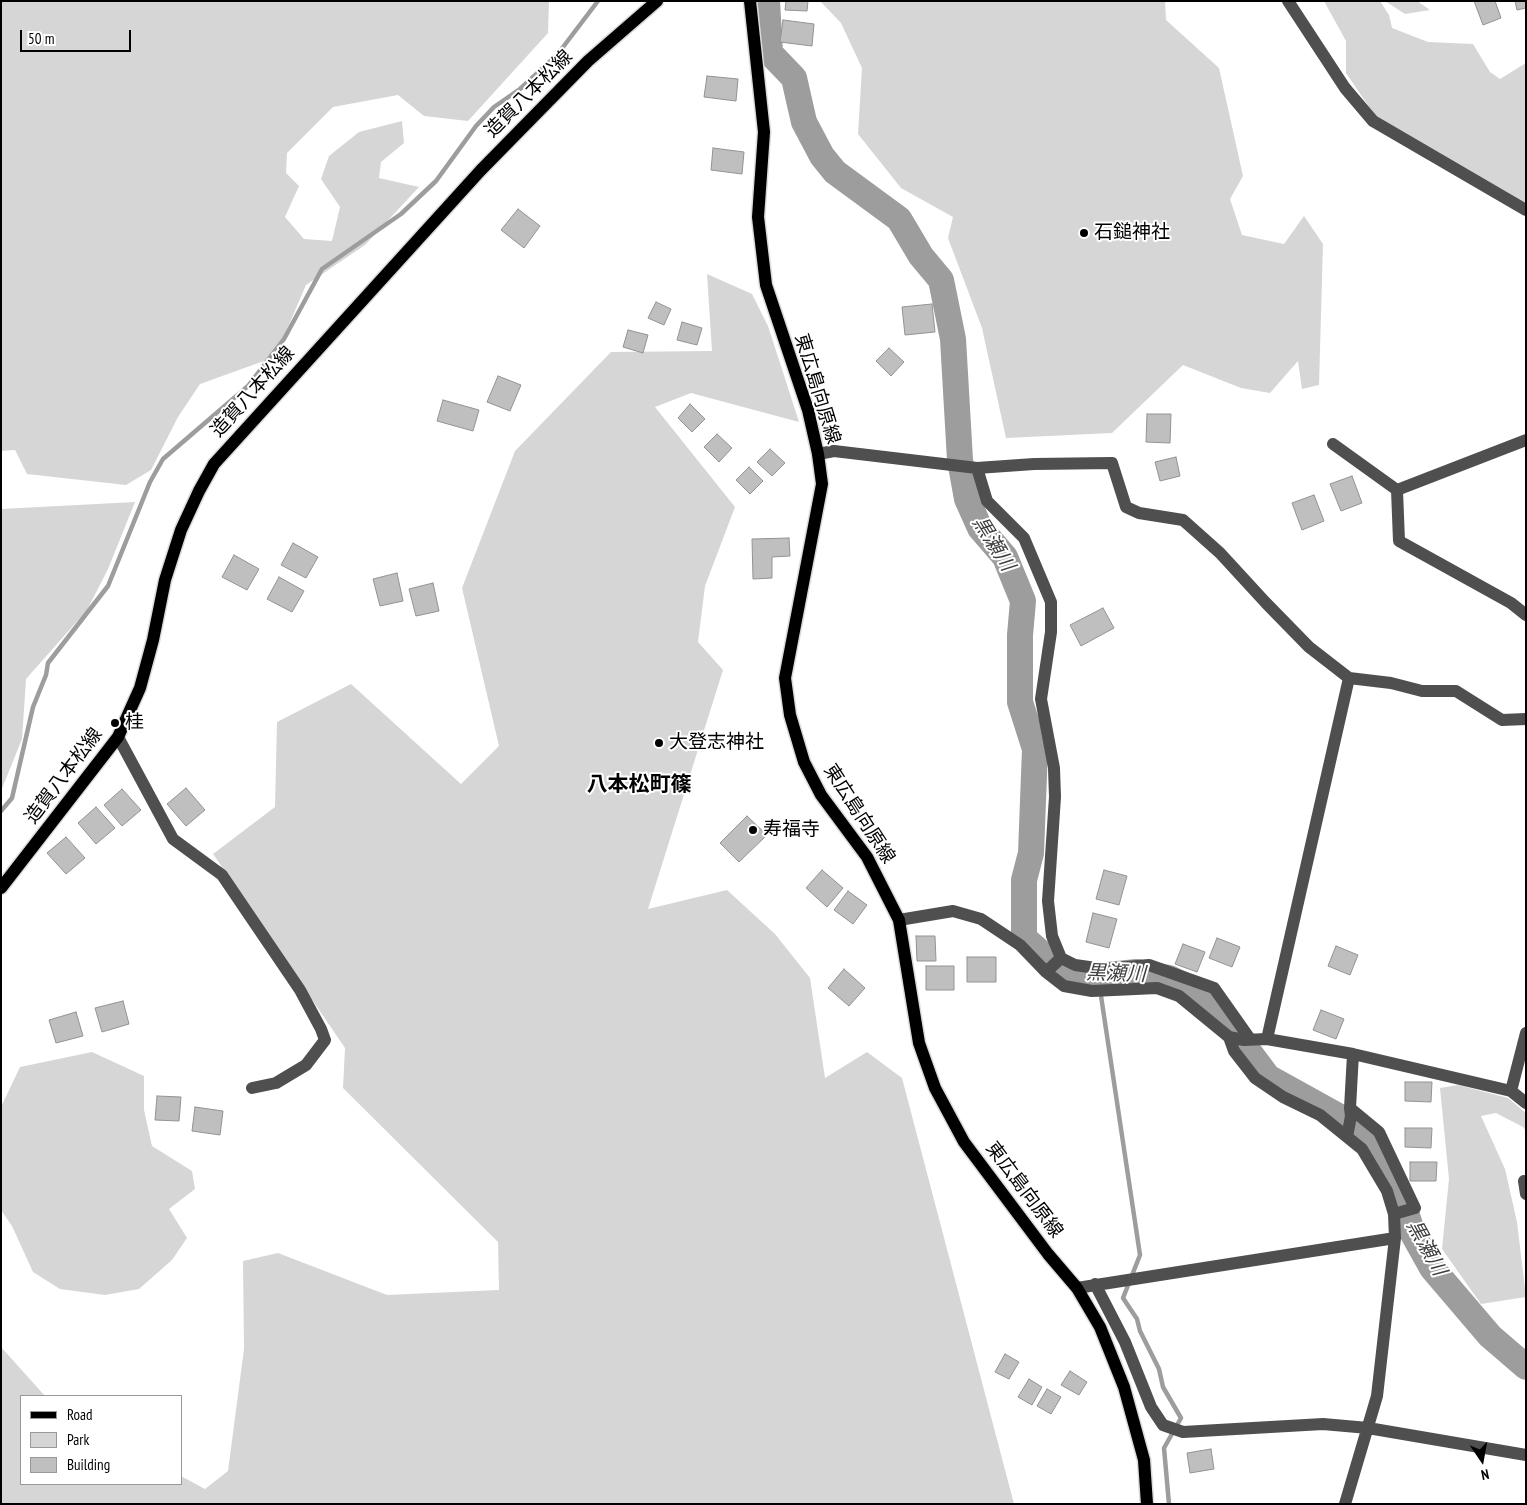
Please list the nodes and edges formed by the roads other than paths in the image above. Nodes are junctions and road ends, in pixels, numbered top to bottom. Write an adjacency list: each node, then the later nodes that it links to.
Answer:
1 (657, 1): 13 (main road, 造賀八本松線)
2 (750, 1): 7 (main road, 東広島向原線)
3 (1288, 1): 4 (street)
4 (1526, 210)
5 (1526, 440): 9 (street)
6 (1333, 444): 9 (street)
7 (818, 454): 8 (street); 15 (main road, 東広島向原線)
8 (967, 468): 11 (street); 16 (street)
9 (1397, 490): 10 (street)
10 (1526, 615)
11 (1349, 678): 12 (street); 20 (street)
12 (1526, 719)
13 (118, 737): 14 (main road, 造賀八本松線); 22 (street)
14 (1, 888)
15 (899, 920): 16 (street); 30 (main road, 東広島向原線)
16 (1053, 965): 18 (street); 19 (street)
17 (1526, 1033): 23 (street)
18 (1229, 1037): 19 (street); 26 (street)
19 (1250, 1039): 20 (street)
20 (1267, 1039): 21 (street)
21 (1354, 1054): 23 (street); 25 (street)
22 (252, 1088)
23 (1511, 1091): 24 (street)
24 (1526, 1103)
25 (1350, 1112): 26 (street); 27 (street)
26 (1348, 1133): 27 (street)
27 (1394, 1214): 28 (street)
28 (1395, 1238): 29 (street); 31 (street)
29 (1095, 1284): 30 (street); 31 (street)
30 (1078, 1288): 33 (main road, 東広島向原線)
31 (1368, 1428): 32 (street); 34 (street)
32 (1526, 1455)
33 (1147, 1504)
34 (1344, 1504)

